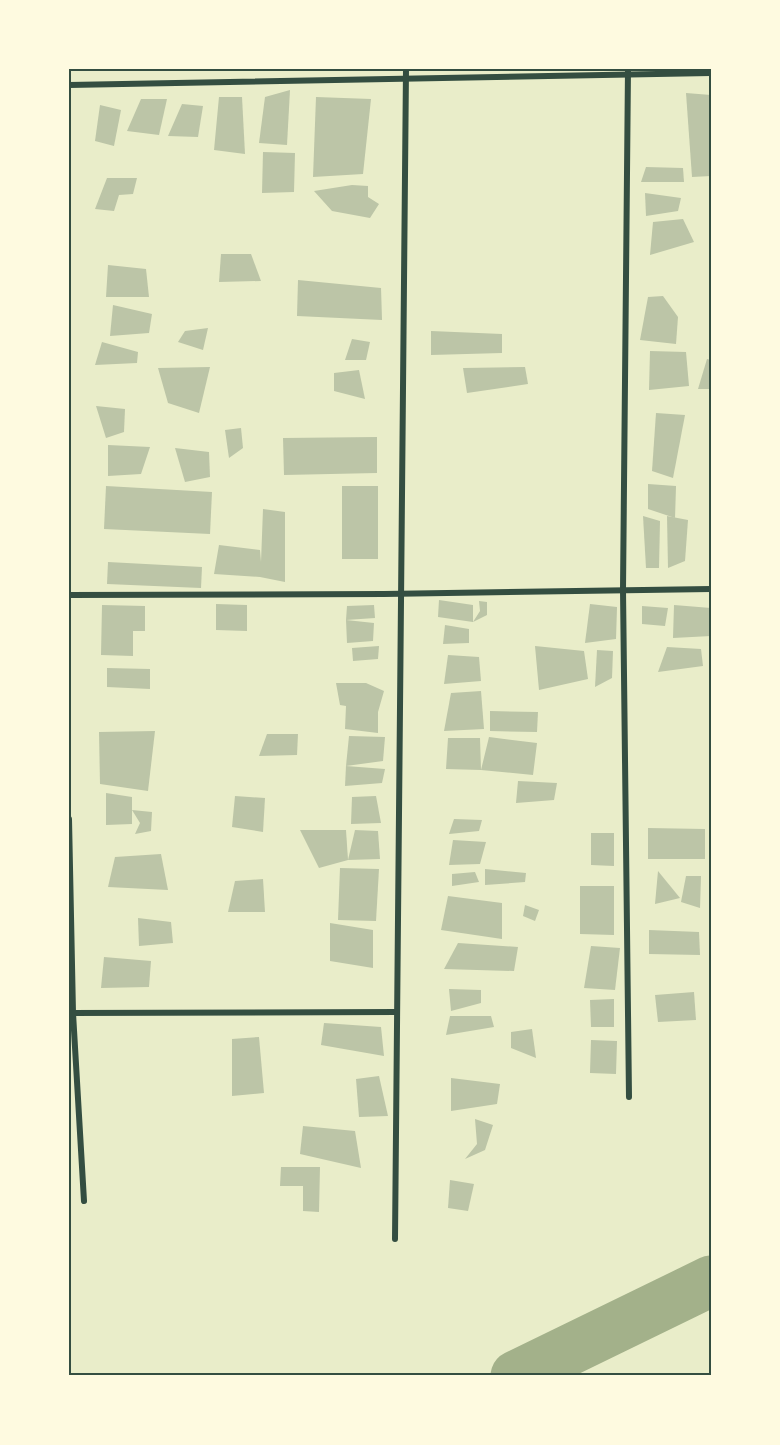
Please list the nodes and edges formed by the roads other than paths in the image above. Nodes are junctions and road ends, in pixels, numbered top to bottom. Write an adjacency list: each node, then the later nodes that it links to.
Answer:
1 (406, 69): 4 (street)
2 (628, 72): 3 (street); 4 (street); 7 (street)
3 (711, 73)
4 (406, 79): 5 (street); 8 (street)
5 (69, 86)
6 (711, 589): 7 (street)
7 (623, 590): 8 (street); 13 (street)
8 (401, 594): 9 (street); 11 (street)
9 (69, 595)
10 (69, 819): 12 (street)
11 (397, 1012): 12 (street); 15 (street)
12 (71, 1013): 14 (street)
13 (629, 1097)
14 (84, 1201)
15 (395, 1239)

